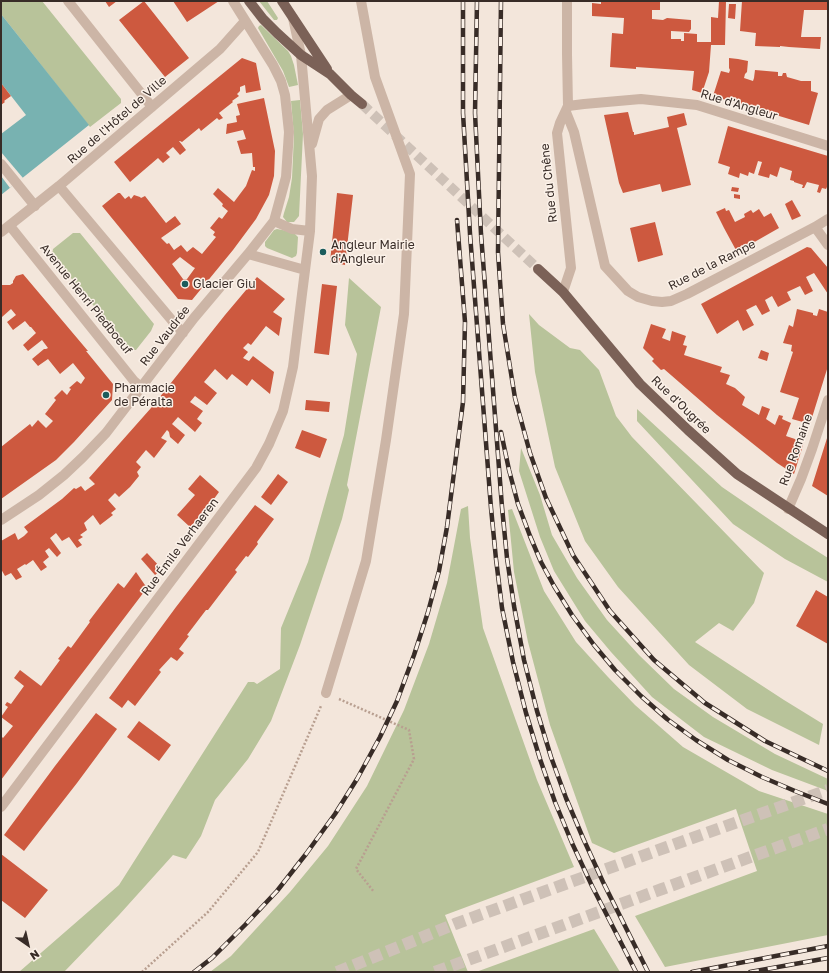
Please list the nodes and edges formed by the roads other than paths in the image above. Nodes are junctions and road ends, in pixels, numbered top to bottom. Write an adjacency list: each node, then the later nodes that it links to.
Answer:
1 (68, 1): 13 (street)
2 (233, 1): 8 (street, Rue Vaudrée)
3 (249, 1): 9 (main road)
4 (282, 1): 7 (main road)
5 (361, 1): 37 (street)
6 (567, 1): 14 (street, Rue du Chêne)
7 (292, 17): 9 (street, Rue Émile Verhaeren); 10 (main road)
8 (245, 22): 13 (street, Rue de l'Hôtel de Ville); 21 (street, Rue Vaudrée)
9 (302, 54): 10 (main road); 16 (street, Rue Émile Verhaeren)
10 (330, 74): 11 (main road)
11 (351, 95): 12 (main road); 16 (street, Rue Émile Verhaeren)
12 (362, 104)
13 (152, 107): 18 (street, Rue de l'Hôtel de Ville)
14 (567, 109): 15 (street, Rue d'Angleur); 23 (street, Rue de la Rampe); 30 (street, Rue du Chêne)
15 (828, 146)
16 (310, 150): 24 (street, Rue Émile Verhaeren)
17 (1, 164): 19 (street)
18 (60, 186): 19 (street, Rue de l'Hôtel de Ville); 31 (street)
19 (35, 206): 22 (street, Rue de l'Hôtel de Ville)
20 (828, 219): 23 (street, Rue de la Rampe)
21 (274, 221): 24 (street); 27 (street, Rue Vaudrée)
22 (10, 226): 25 (street, Rue de l'Hôtel de Ville); 32 (street, Avenue Henri Piedboeuf)
23 (815, 227): 26 (street)
24 (310, 231): 29 (street, Rue Émile Verhaeren)
25 (1, 232)
26 (828, 245)
27 (248, 254): 29 (street); 31 (street, Rue Vaudrée)
28 (538, 269): 30 (main road, Rue d'Ougrée)
29 (305, 270): 38 (street, Rue Émile Verhaeren)
30 (563, 292): 34 (main road, Rue d'Ougrée)
31 (183, 333): 32 (street, Rue Vaudrée)
32 (142, 388): 35 (street, Rue Vaudrée)
33 (828, 400): 34 (street, Rue Romaine)
34 (788, 508): 36 (main road, Rue d'Ougrée)
35 (1, 520)
36 (828, 534)
37 (326, 693)
38 (1, 808)

